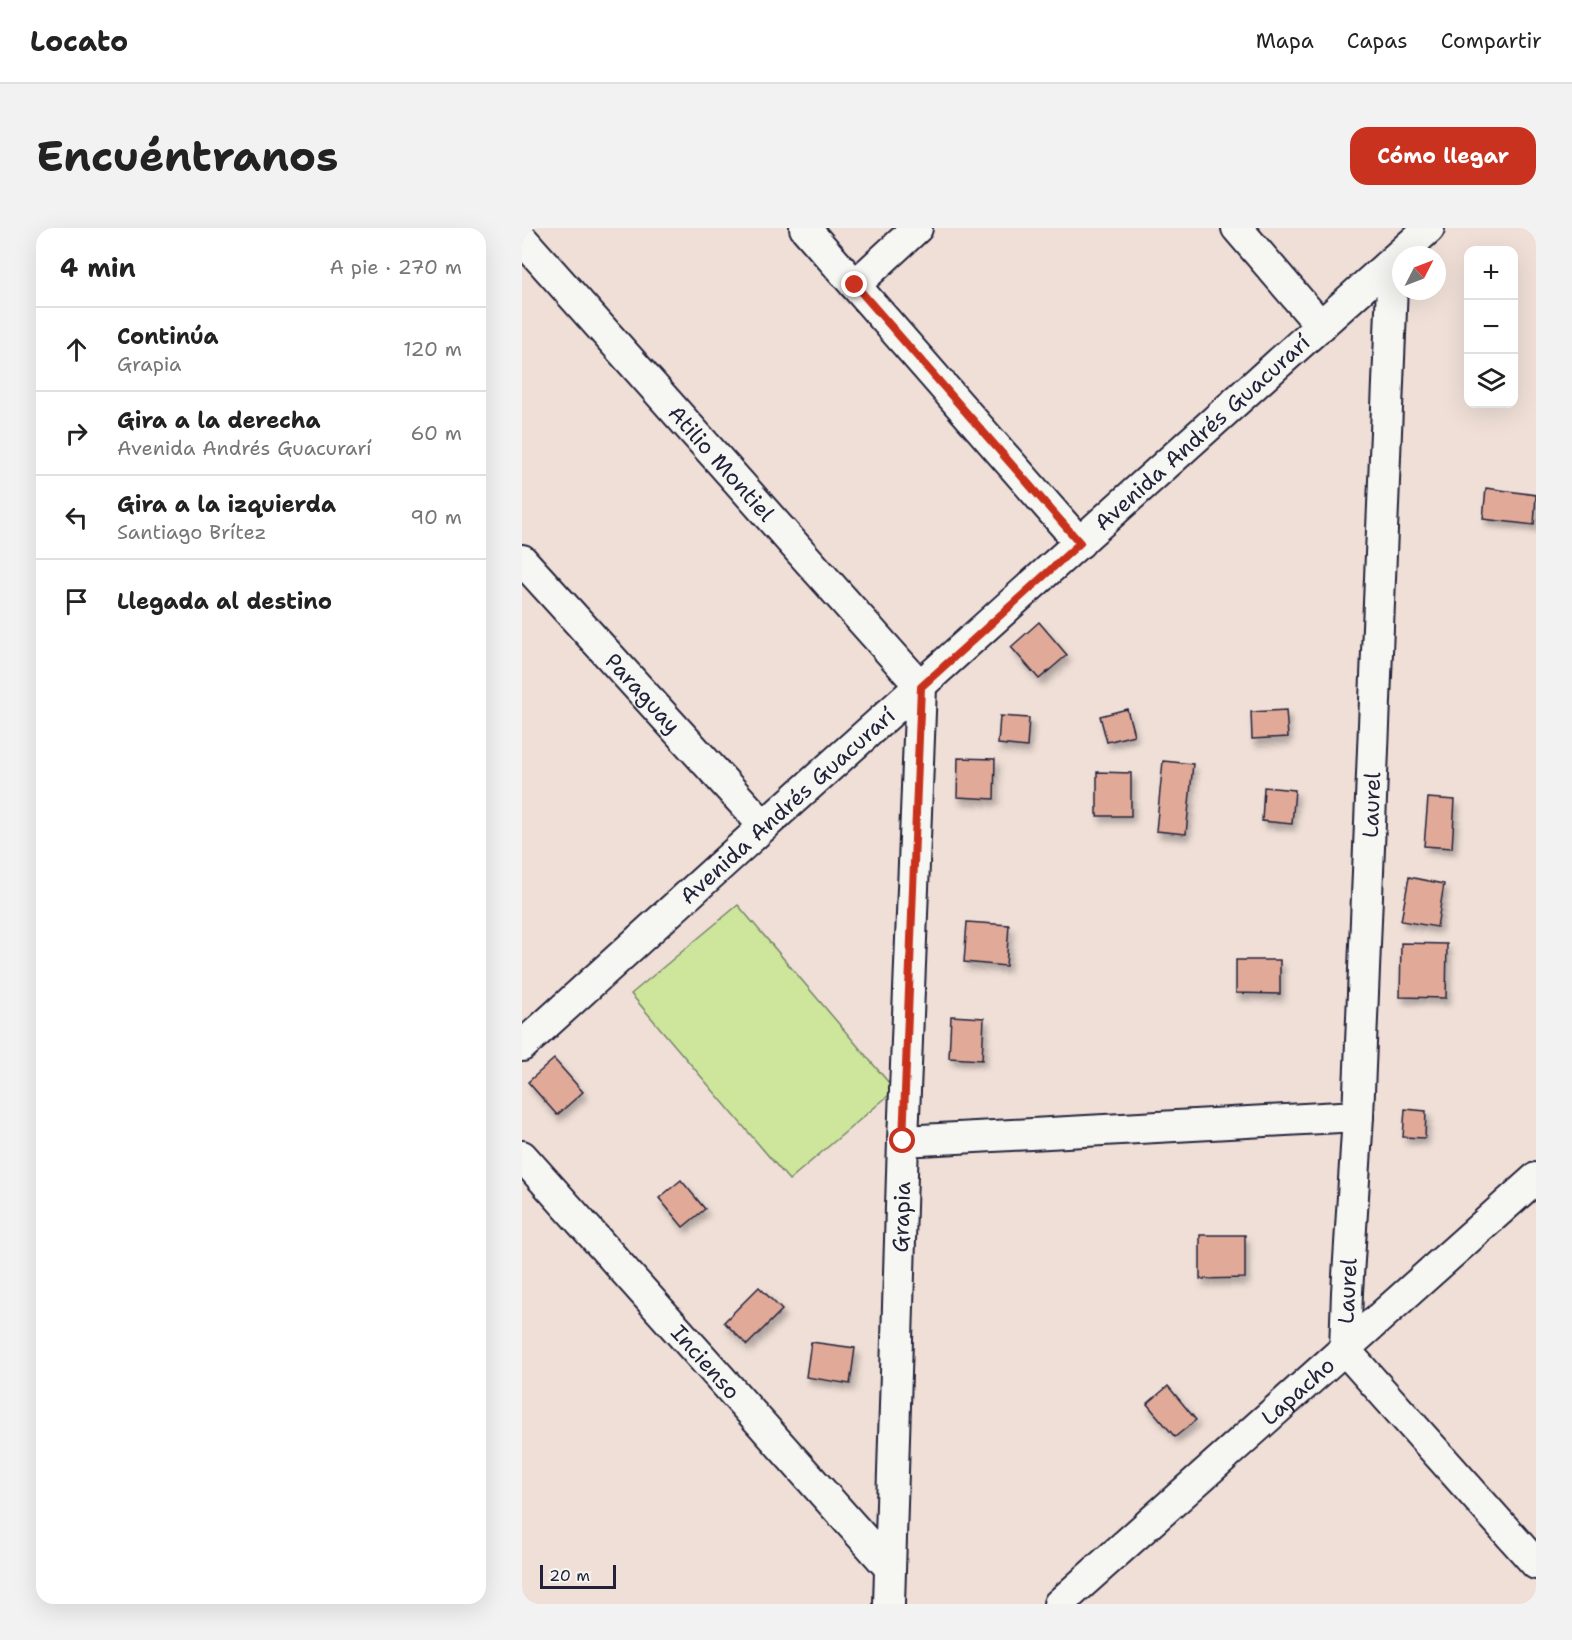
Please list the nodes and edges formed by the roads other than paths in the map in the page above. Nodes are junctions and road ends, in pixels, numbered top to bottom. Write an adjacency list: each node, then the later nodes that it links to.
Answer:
1 (806, 228): 8 (street)
2 (917, 228): 8 (street)
3 (1237, 228): 9 (street)
4 (1429, 228): 6 (street, Avenida Andrés Guacurarí)
5 (522, 239): 12 (street, Atilio Montiel)
6 (1409, 246)
7 (1392, 261): 9 (street, Avenida Andrés Guacurarí); 15 (street, Laurel)
8 (855, 285): 10 (street)
9 (1322, 326): 10 (street, Avenida Andrés Guacurarí)
10 (1080, 543): 12 (street, Avenida Andrés Guacurarí)
11 (522, 561): 13 (street, Paraguay)
12 (921, 687): 13 (street, Avenida Andrés Guacurarí); 16 (street, Grapia)
13 (764, 826): 14 (street, Avenida Andrés Guacurarí)
14 (522, 1046)
15 (1358, 1116): 16 (street); 19 (street, Laurel)
16 (903, 1141): 21 (street, Grapia)
17 (522, 1156): 21 (street, Incienso)
18 (1536, 1178): 19 (street, Lapacho)
19 (1345, 1350): 20 (street); 23 (street, Lapacho)
20 (1536, 1564)
21 (890, 1568): 22 (street, Grapia)
22 (889, 1604)
23 (1059, 1604)

